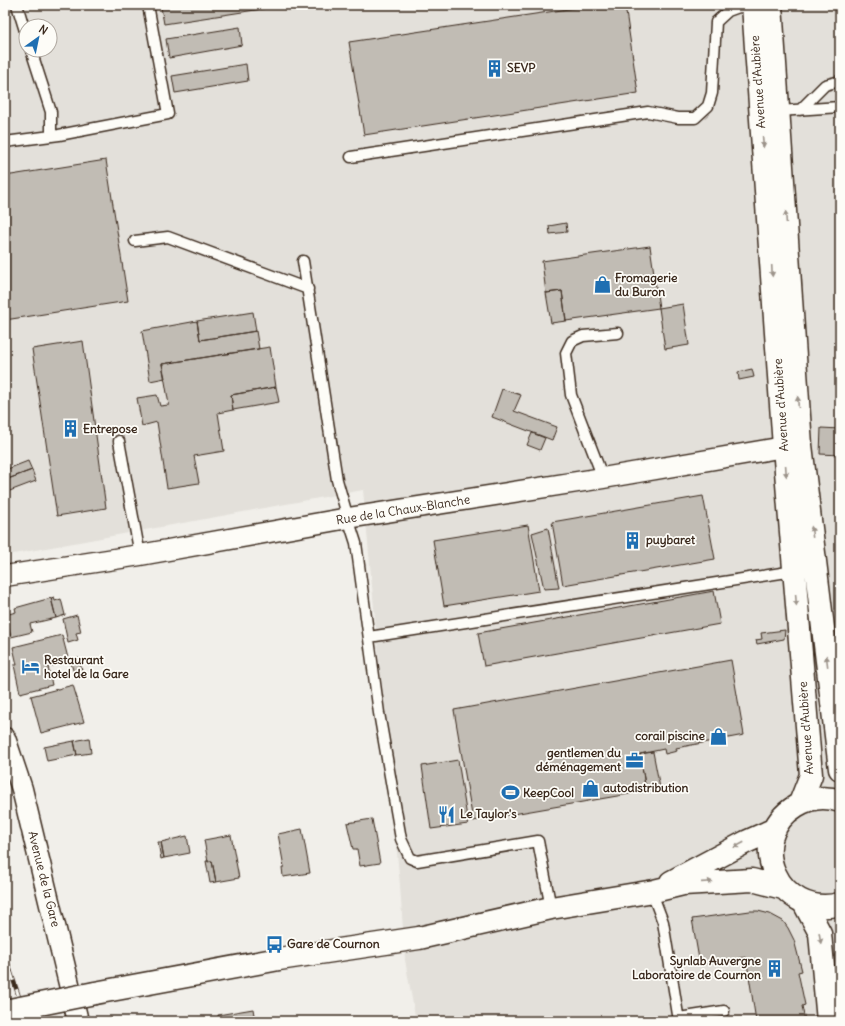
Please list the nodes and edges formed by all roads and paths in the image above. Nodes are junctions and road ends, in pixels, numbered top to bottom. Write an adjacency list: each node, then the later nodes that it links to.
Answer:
1 (17, 5): 4 (lane)
2 (148, 5): 9 (lane)
3 (762, 6): 8 (main road, Avenue d'Aubière); 11 (lane); 17 (main road, Avenue d'Aubière, one-way to 17)
4 (21, 18)
5 (34, 58): 9 (lane)
6 (840, 81): 8 (lane)
7 (840, 107): 8 (lane)
8 (790, 111): 17 (main road, Avenue d'Aubière, one-way to 8)
9 (51, 136): 10 (lane)
10 (5, 142)
11 (351, 157)
12 (135, 241): 14 (lane)
13 (303, 261): 14 (lane)
14 (308, 289): 19 (lane)
15 (618, 333): 18 (lane)
16 (119, 441): 20 (lane)
17 (793, 446): 18 (street, Rue de la Chaux-Blanche); 21 (main road, Avenue d'Aubière, one-way to 21); 25 (main road, Avenue d'Aubière, one-way to 17)
18 (602, 478): 19 (street, Rue de la Chaux-Blanche)
19 (348, 518): 20 (street, Rue de la Chaux-Blanche); 23 (lane)
20 (140, 555): 22 (street, Rue de la Chaux-Blanche)
21 (794, 571): 23 (lane); 27 (main road, Avenue d'Aubière, one-way to 27)
22 (5, 576)
23 (369, 638): 33 (lane)
24 (5, 738): 37 (street, Avenue de la Gare)
25 (840, 769)
26 (840, 801): 27 (main road)
27 (800, 803): 28 (main road)
28 (775, 829): 29 (main road); 30 (main road, one-way to 30)
29 (783, 888): 30 (main road, one-way to 29); 31 (main road)
30 (654, 891): 33 (main road); 36 (lane)
31 (804, 903): 32 (main road); 38 (main road, one-way to 38)
32 (840, 904)
33 (551, 908): 34 (main road, bridge)
34 (5, 1011)
35 (724, 1011): 36 (lane)
36 (679, 1020)
37 (78, 1021)
38 (828, 1021)

